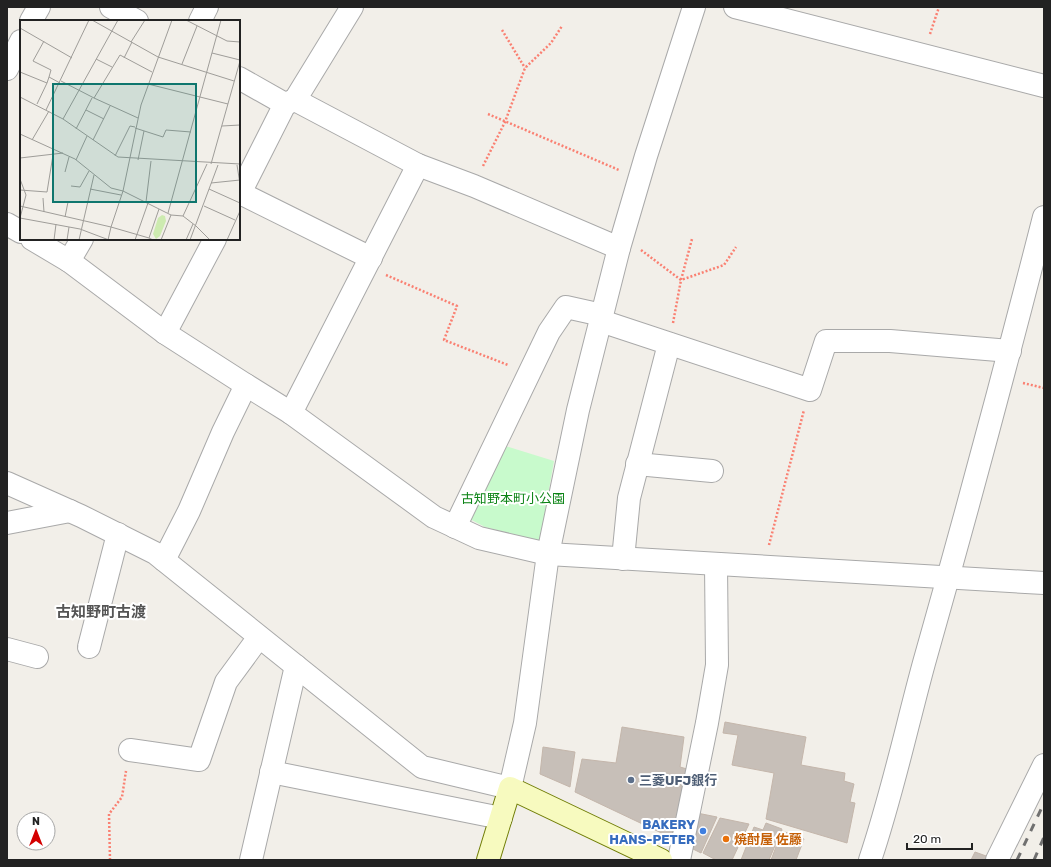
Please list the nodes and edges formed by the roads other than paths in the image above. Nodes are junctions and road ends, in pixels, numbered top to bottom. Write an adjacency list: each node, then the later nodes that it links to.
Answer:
1 (39, 7): 7 (street)
2 (111, 7): 8 (street)
3 (207, 7): 9 (street)
4 (352, 7): 14 (street)
5 (694, 7): 23 (street)
6 (735, 7): 13 (street)
7 (32, 20)
8 (135, 20)
9 (200, 20)
10 (20, 44): 11 (street)
11 (7, 69)
12 (240, 78): 14 (street)
13 (1044, 86)
14 (290, 102): 15 (street); 16 (street)
15 (418, 165): 23 (street); 25 (street)
16 (240, 194): 25 (street)
17 (1044, 217): 29 (street)
18 (7, 224): 19 (street)
19 (20, 231)
20 (34, 240): 24 (street)
21 (81, 240): 24 (street)
22 (214, 240): 27 (street)
23 (621, 242): 26 (street)
24 (69, 261): 27 (street)
25 (369, 262): 31 (street)
26 (602, 318): 28 (street); 37 (street); 39 (street)
27 (166, 333): 30 (street)
28 (669, 344): 29 (street); 32 (street)
29 (1010, 351): 43 (street)
30 (246, 385): 31 (street); 41 (street)
31 (291, 413): 37 (street)
32 (637, 464): 33 (street); 40 (street)
33 (712, 471)
34 (7, 483): 35 (street)
35 (70, 511): 36 (street); 38 (street)
36 (7, 524)
37 (455, 527): 39 (street)
38 (118, 534): 41 (street); 46 (street)
39 (548, 554): 40 (street); 53 (street)
40 (623, 559): 42 (street)
41 (164, 560): 45 (street)
42 (716, 564): 43 (street); 58 (street)
43 (948, 577): 44 (street); 59 (street)
44 (1044, 583)
45 (259, 637): 49 (street); 50 (street)
46 (89, 647)
47 (7, 649): 48 (street)
48 (37, 657)
49 (296, 666): 52 (street); 53 (street)
50 (130, 750)
51 (1044, 765): 60 (street)
52 (271, 772): 54 (street); 55 (street)
53 (510, 788): 54 (main road); 57 (main road)
54 (501, 818): 56 (main road)
55 (251, 860)
56 (488, 860)
57 (661, 860)
58 (679, 860)
59 (870, 860)
60 (997, 860)

